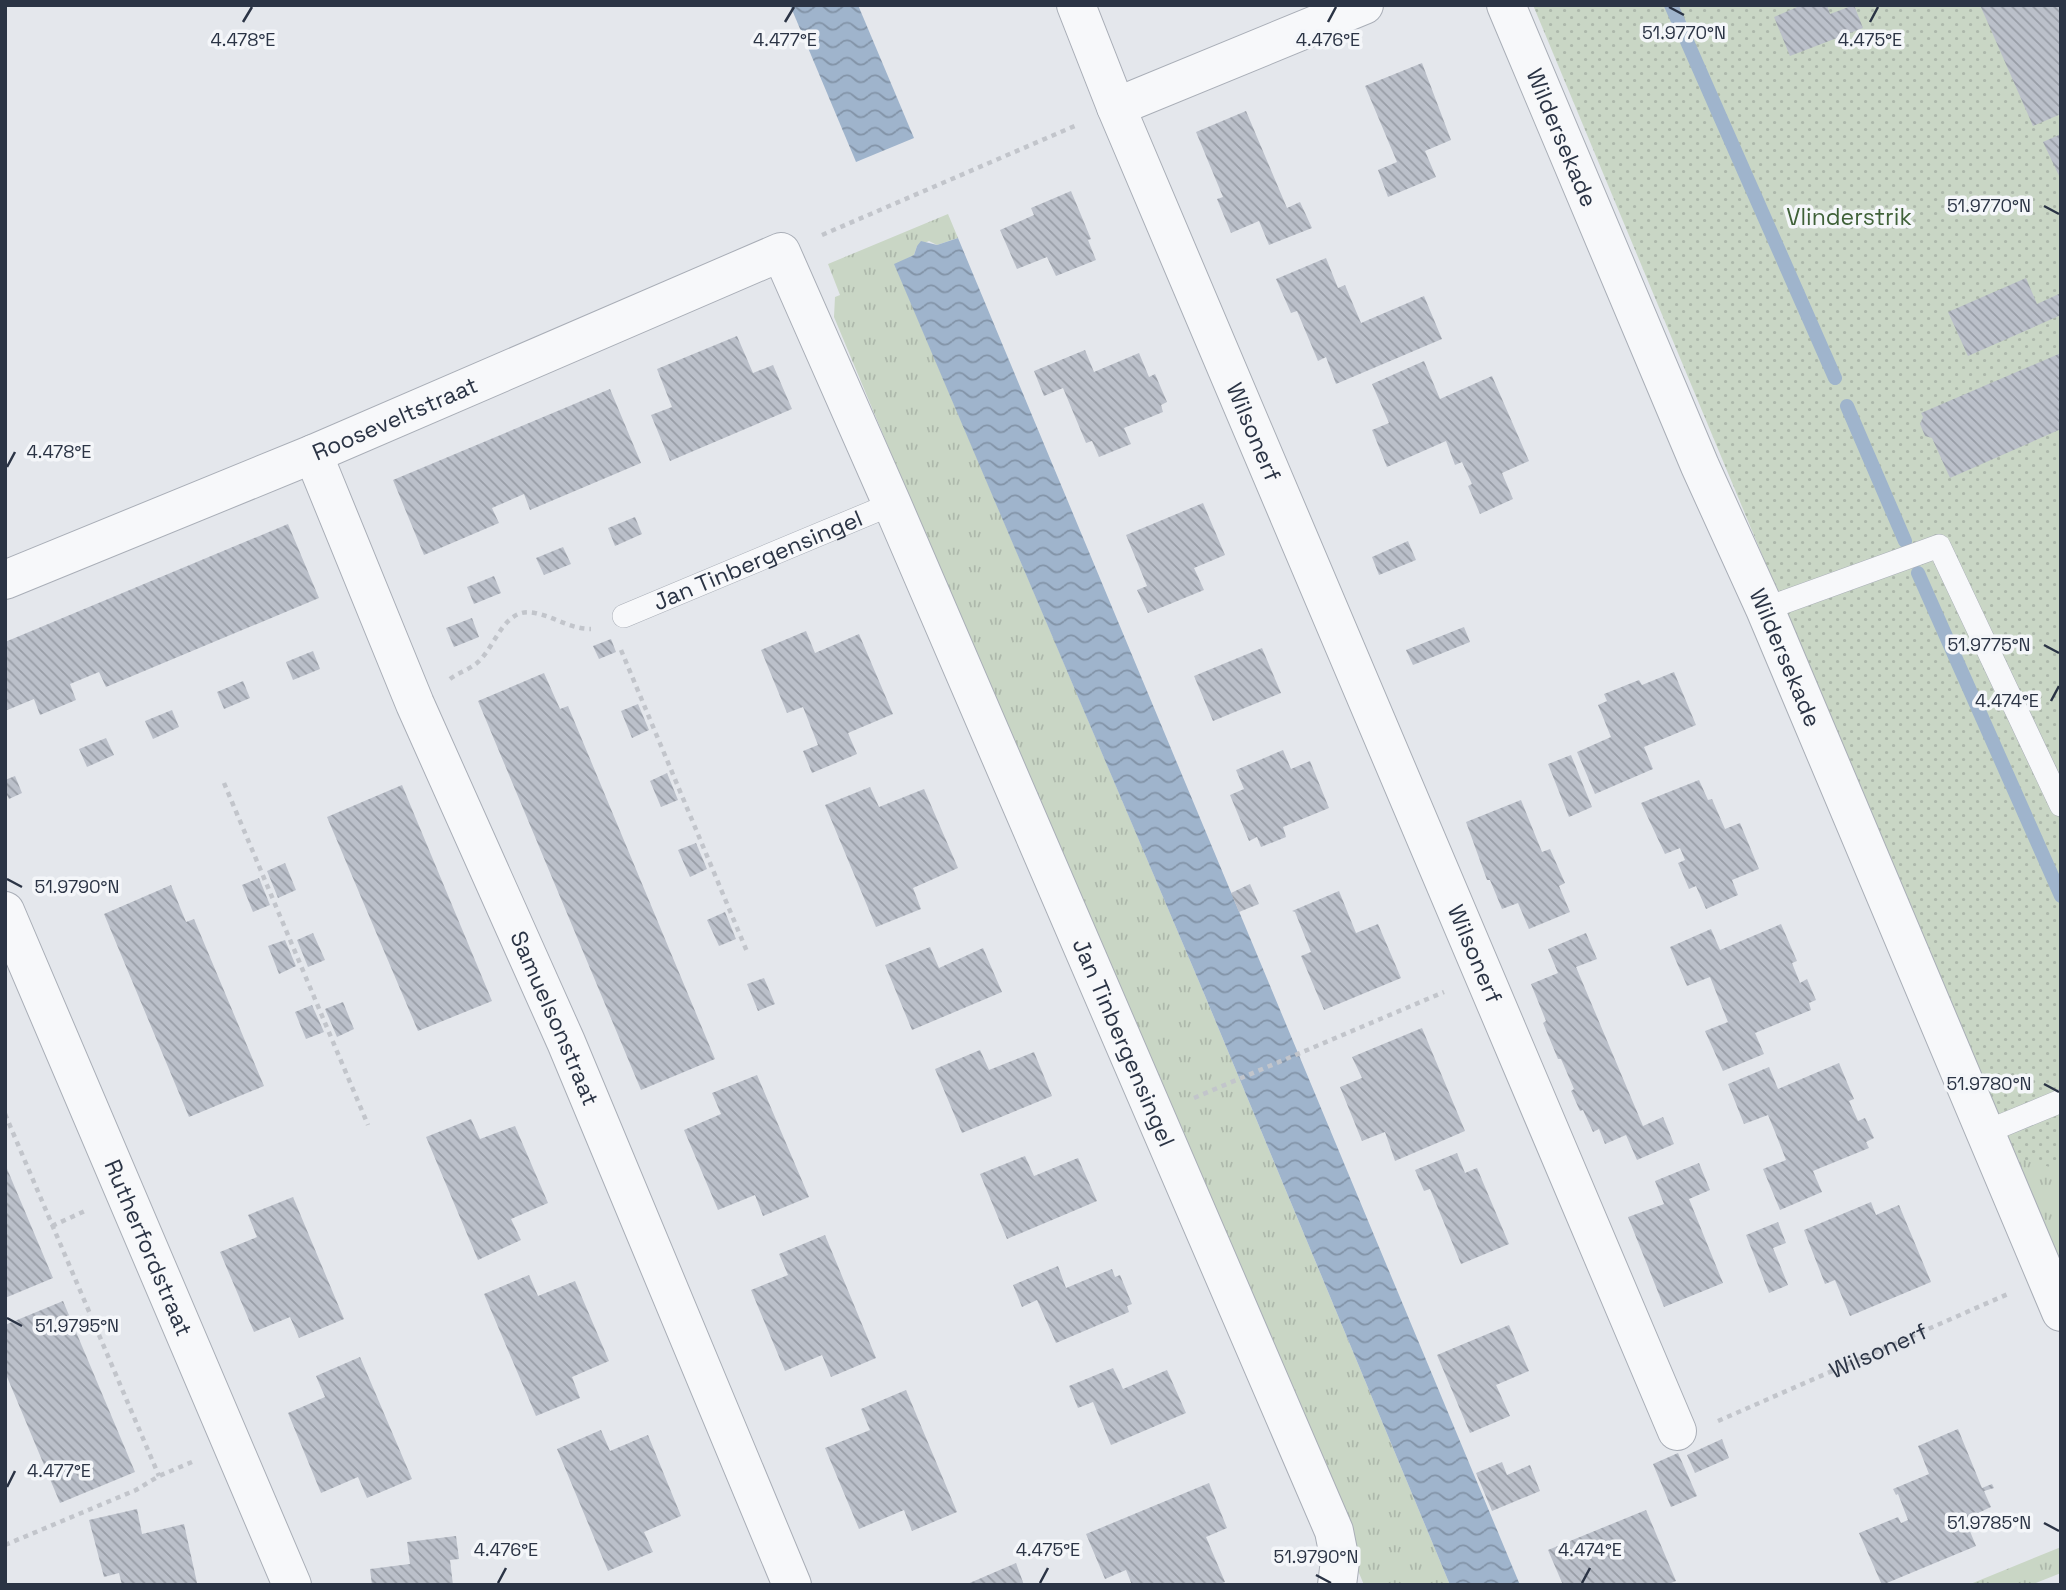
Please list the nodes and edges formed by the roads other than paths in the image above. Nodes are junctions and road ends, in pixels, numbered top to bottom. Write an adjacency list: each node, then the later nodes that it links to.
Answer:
1 (1076, 5): 4 (street, Wilsonerf)
2 (1364, 5): 4 (street)
3 (1506, 5): 9 (street, Wildersekade)
4 (1116, 107): 16 (street, Wilsonerf)
5 (781, 252): 6 (street, Rooseveltstraat); 7 (street, Jan Tinbergensingel)
6 (313, 454): 8 (street, Rooseveltstraat); 18 (street, Samuelsonstraat)
7 (892, 504): 10 (lane, Jan Tinbergensingel); 19 (street, Jan Tinbergensingel)
8 (5, 580)
9 (1765, 609): 11 (lane); 14 (street, Wildersekade)
10 (618, 623)
11 (2061, 805)
12 (5, 911): 17 (street, Rutherfordstraat)
13 (2061, 1101): 14 (lane)
14 (1986, 1132): 15 (street, Wildersekade)
15 (2054, 1295)
16 (1677, 1431)
17 (292, 1585)
18 (792, 1585)
19 (1337, 1585)

